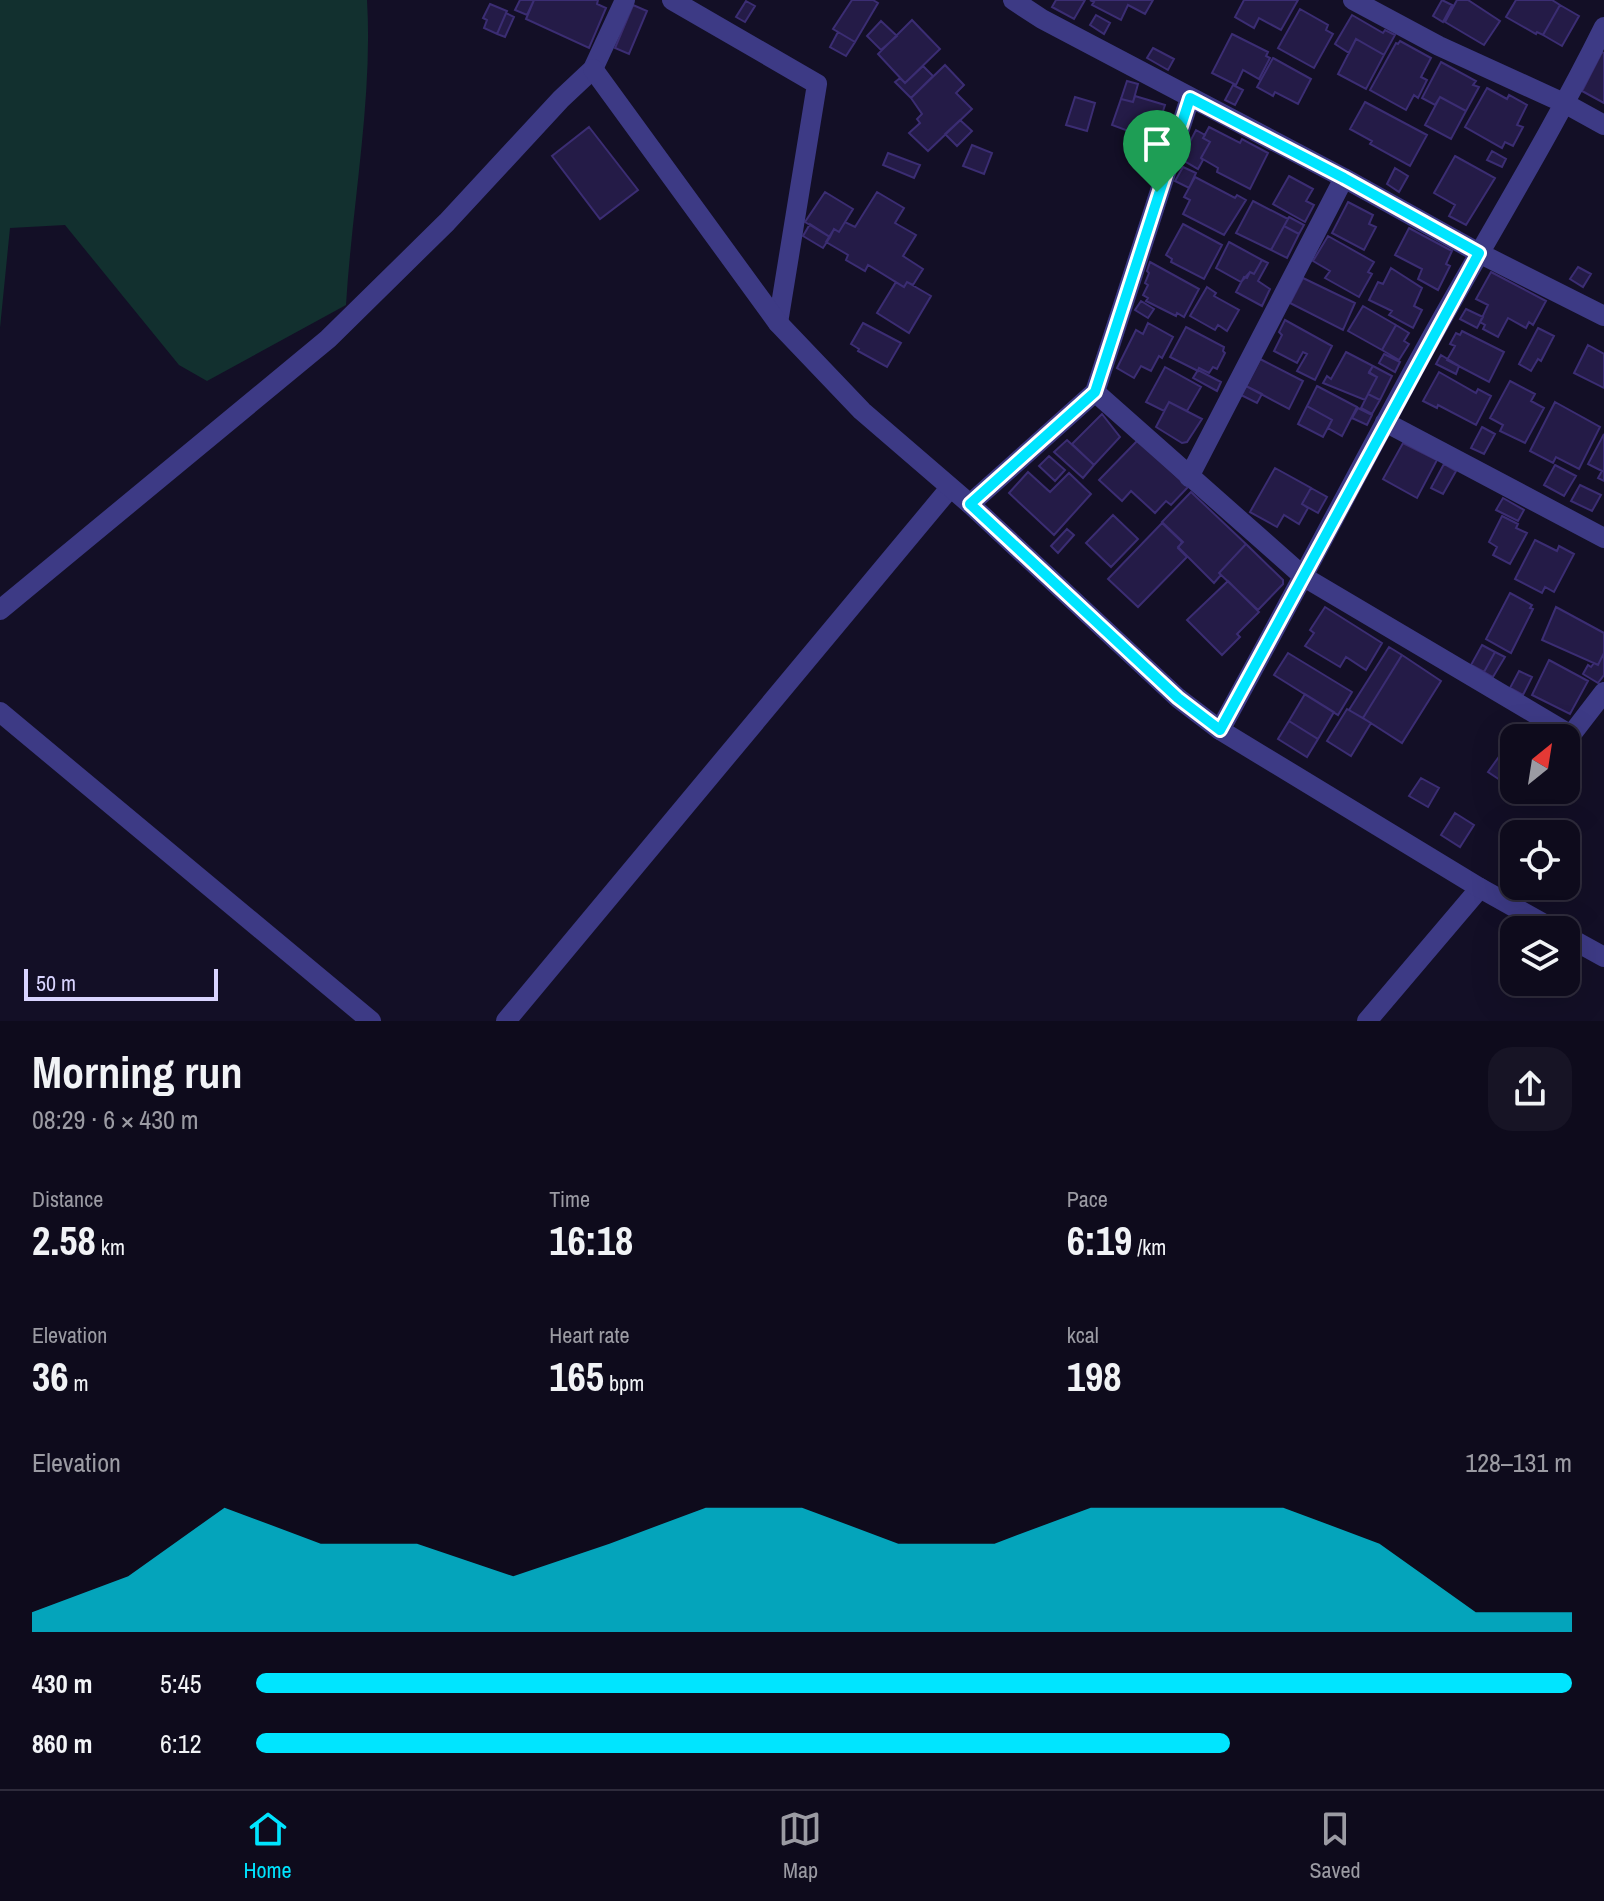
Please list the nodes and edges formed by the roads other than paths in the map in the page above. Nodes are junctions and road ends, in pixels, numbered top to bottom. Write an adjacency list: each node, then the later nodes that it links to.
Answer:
1 (625, 0): 6 (street)
2 (672, 0): 13 (street)
3 (1013, 0): 7 (street)
4 (1353, 0): 8 (street)
5 (1604, 27): 8 (street)
6 (593, 69): 13 (street); 21 (street)
7 (1190, 98): 10 (street); 14 (street)
8 (1566, 104): 9 (street); 11 (street)
9 (1604, 125)
10 (1344, 178): 11 (street); 16 (street)
11 (1479, 253): 12 (street); 15 (street)
12 (1604, 316)
13 (778, 323): 17 (street)
14 (1095, 392): 16 (street); 18 (street)
15 (1385, 422): 19 (street); 20 (street)
16 (1189, 477): 20 (street)
17 (950, 488): 18 (street); 30 (street)
18 (970, 504): 24 (street)
19 (1604, 538)
20 (1304, 577): 22 (street); 24 (street)
21 (0, 610)
22 (1604, 692)
23 (0, 712): 29 (street)
24 (1220, 730): 25 (street)
25 (1480, 888): 26 (street); 31 (street)
26 (1530, 916)
27 (1580, 944): 28 (street)
28 (1604, 957)
29 (371, 1021)
30 (506, 1021)
31 (1367, 1021)

